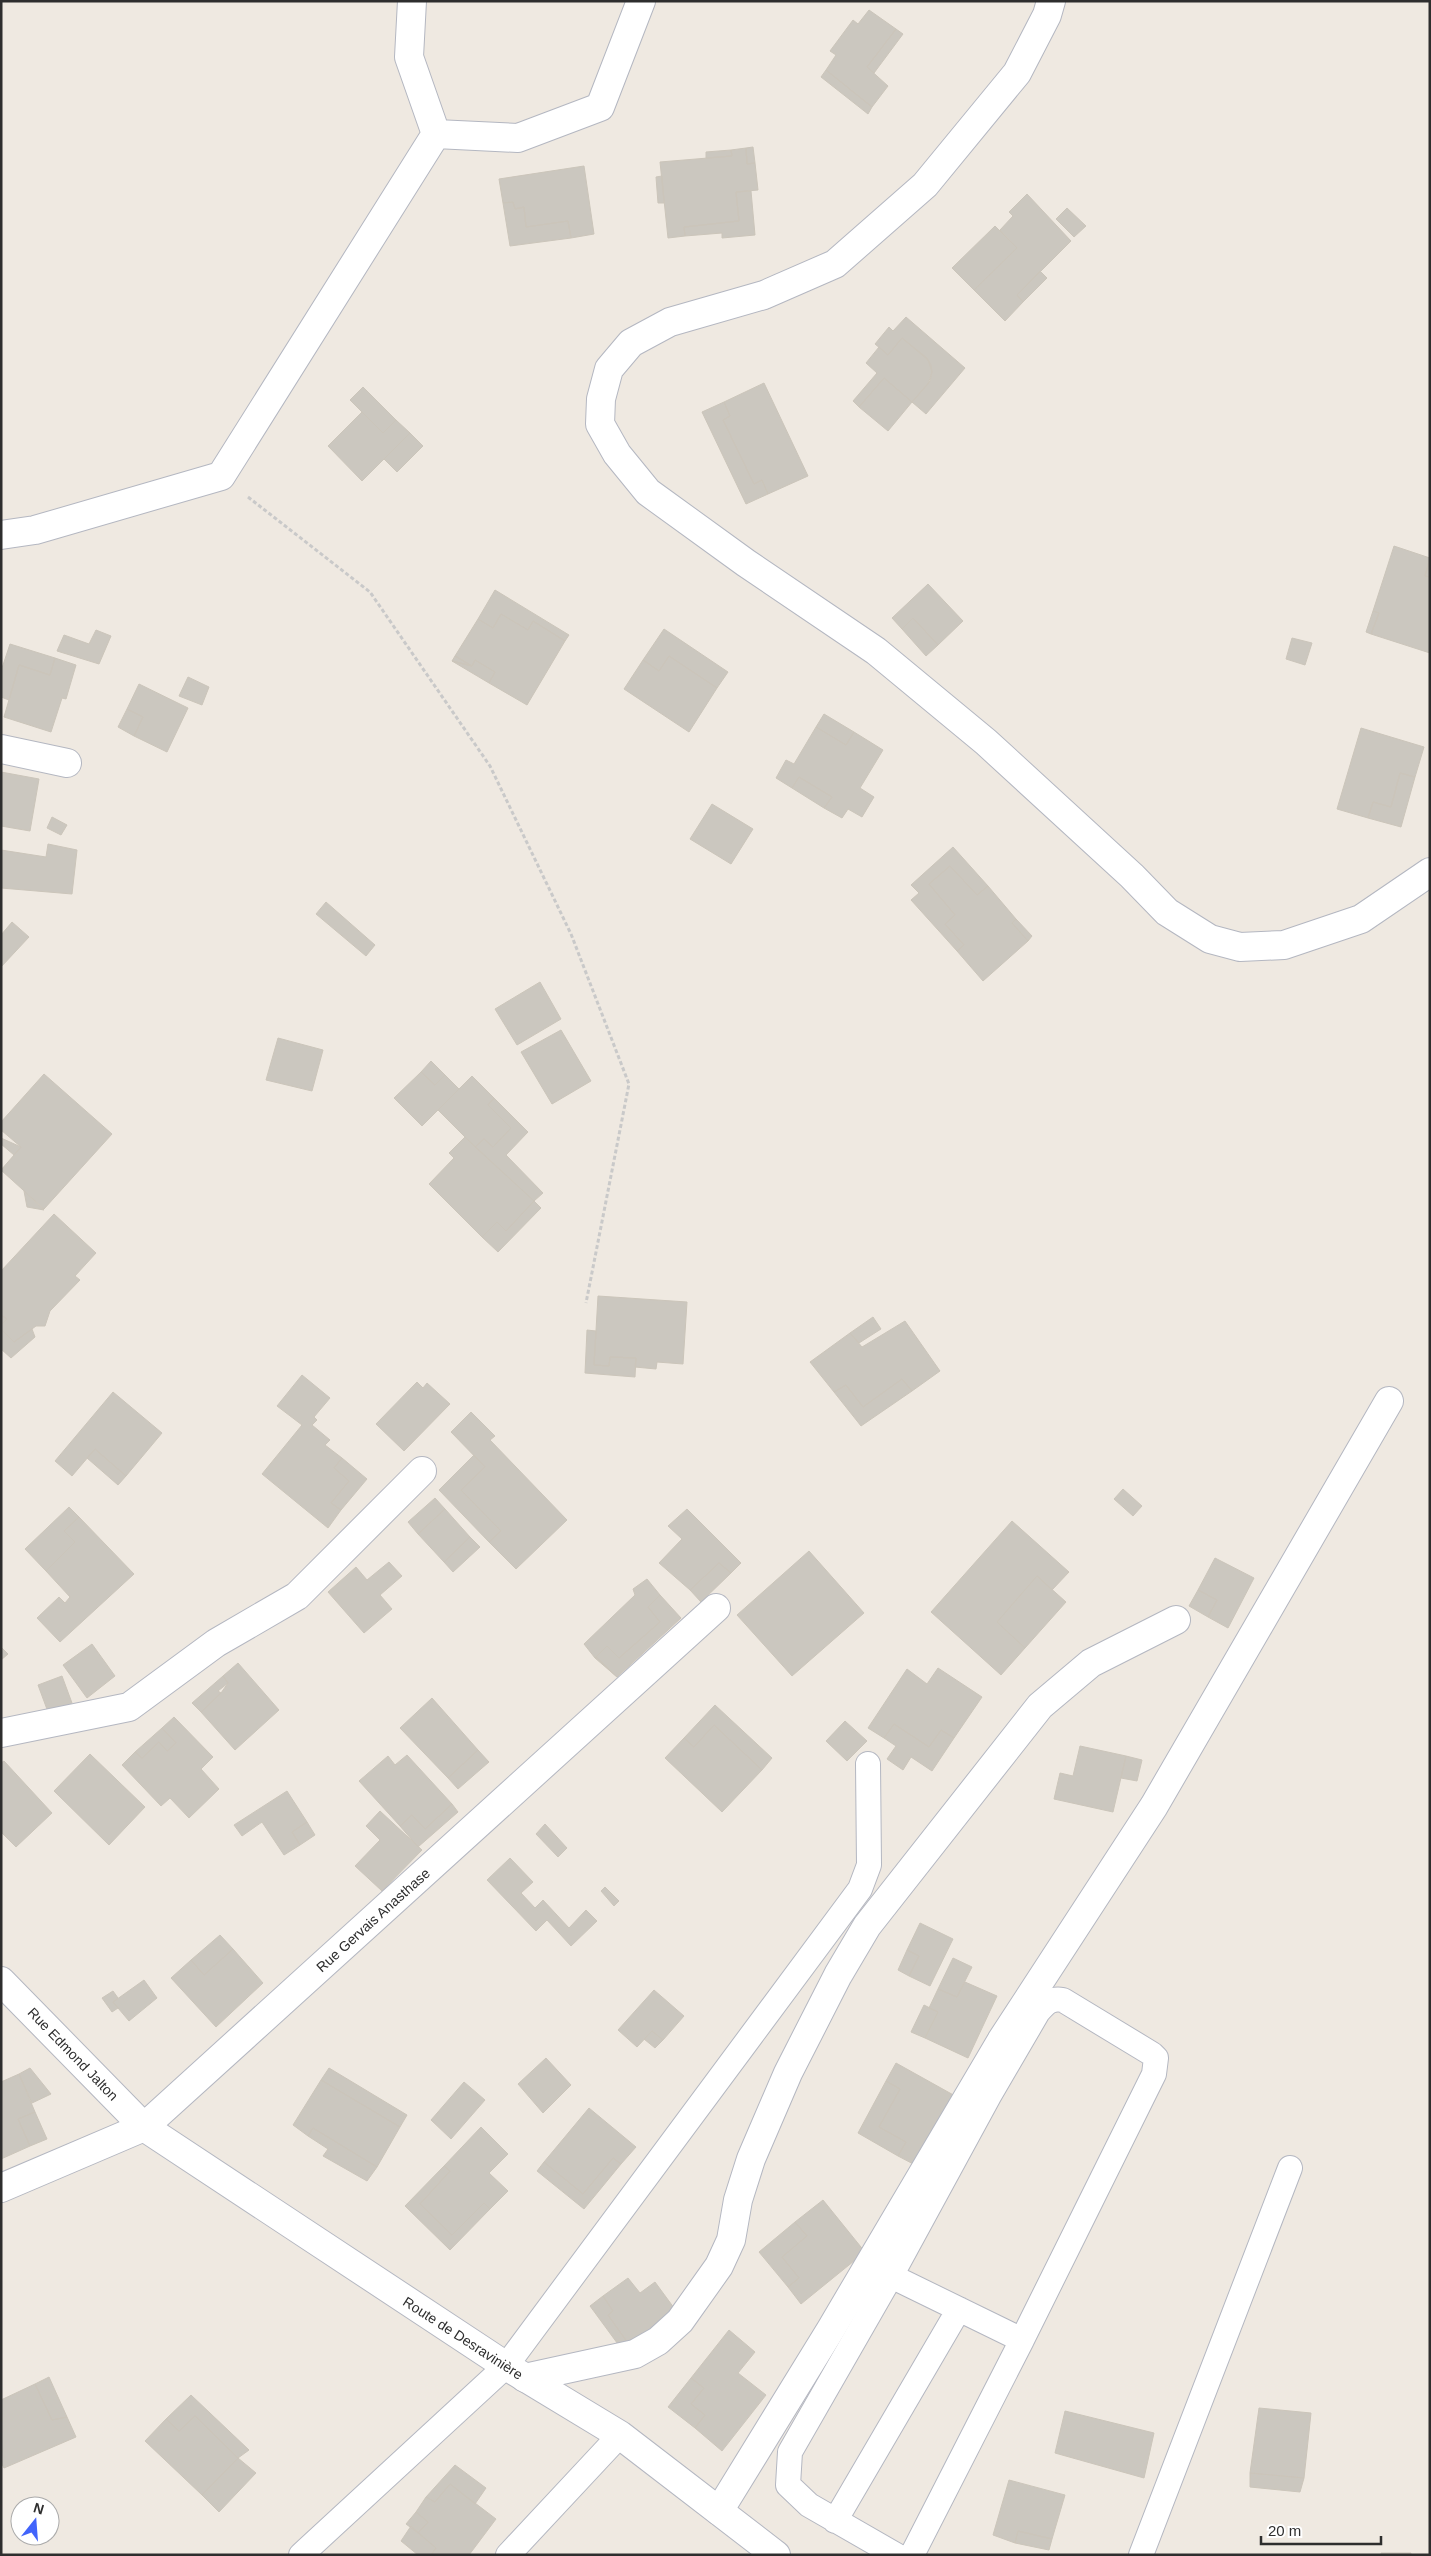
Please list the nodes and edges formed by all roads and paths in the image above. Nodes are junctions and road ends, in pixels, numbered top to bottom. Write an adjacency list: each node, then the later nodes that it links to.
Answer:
1 (412, 1): 4 (street)
2 (641, 1): 4 (street)
3 (1051, 1): 9 (street)
4 (436, 134): 5 (street)
5 (221, 476): 6 (street); 10 (path)
6 (1, 535)
7 (1, 749): 8 (street)
8 (67, 763)
9 (1430, 872)
10 (586, 1303)
11 (1389, 1401): 26 (street)
12 (422, 1472): 15 (street)
13 (716, 1608): 18 (street, Rue Gervais Anasthase)
14 (1176, 1620): 24 (street)
15 (1, 1733)
16 (868, 1764): 24 (lane)
17 (1, 1981): 18 (street, Rue Edmond Jalton)
18 (144, 2127): 20 (street, Rue Gervais Anasthase); 24 (street, Route de Desravinière)
19 (1290, 2168): 33 (lane)
20 (1, 2188)
21 (891, 2276): 22 (lane); 23 (lane); 27 (lane)
22 (959, 2309): 23 (lane); 27 (lane)
23 (1022, 2340): 32 (lane)
24 (515, 2372): 25 (street, Route de Desravinière); 28 (lane)
25 (620, 2435): 26 (street, Route de Desravinière); 29 (lane)
26 (719, 2510): 30 (street, Route de Desravinière)
27 (835, 2521): 31 (lane)
28 (302, 2555)
29 (508, 2555)
30 (776, 2555)
31 (896, 2555)
32 (912, 2555)
33 (1141, 2555)

